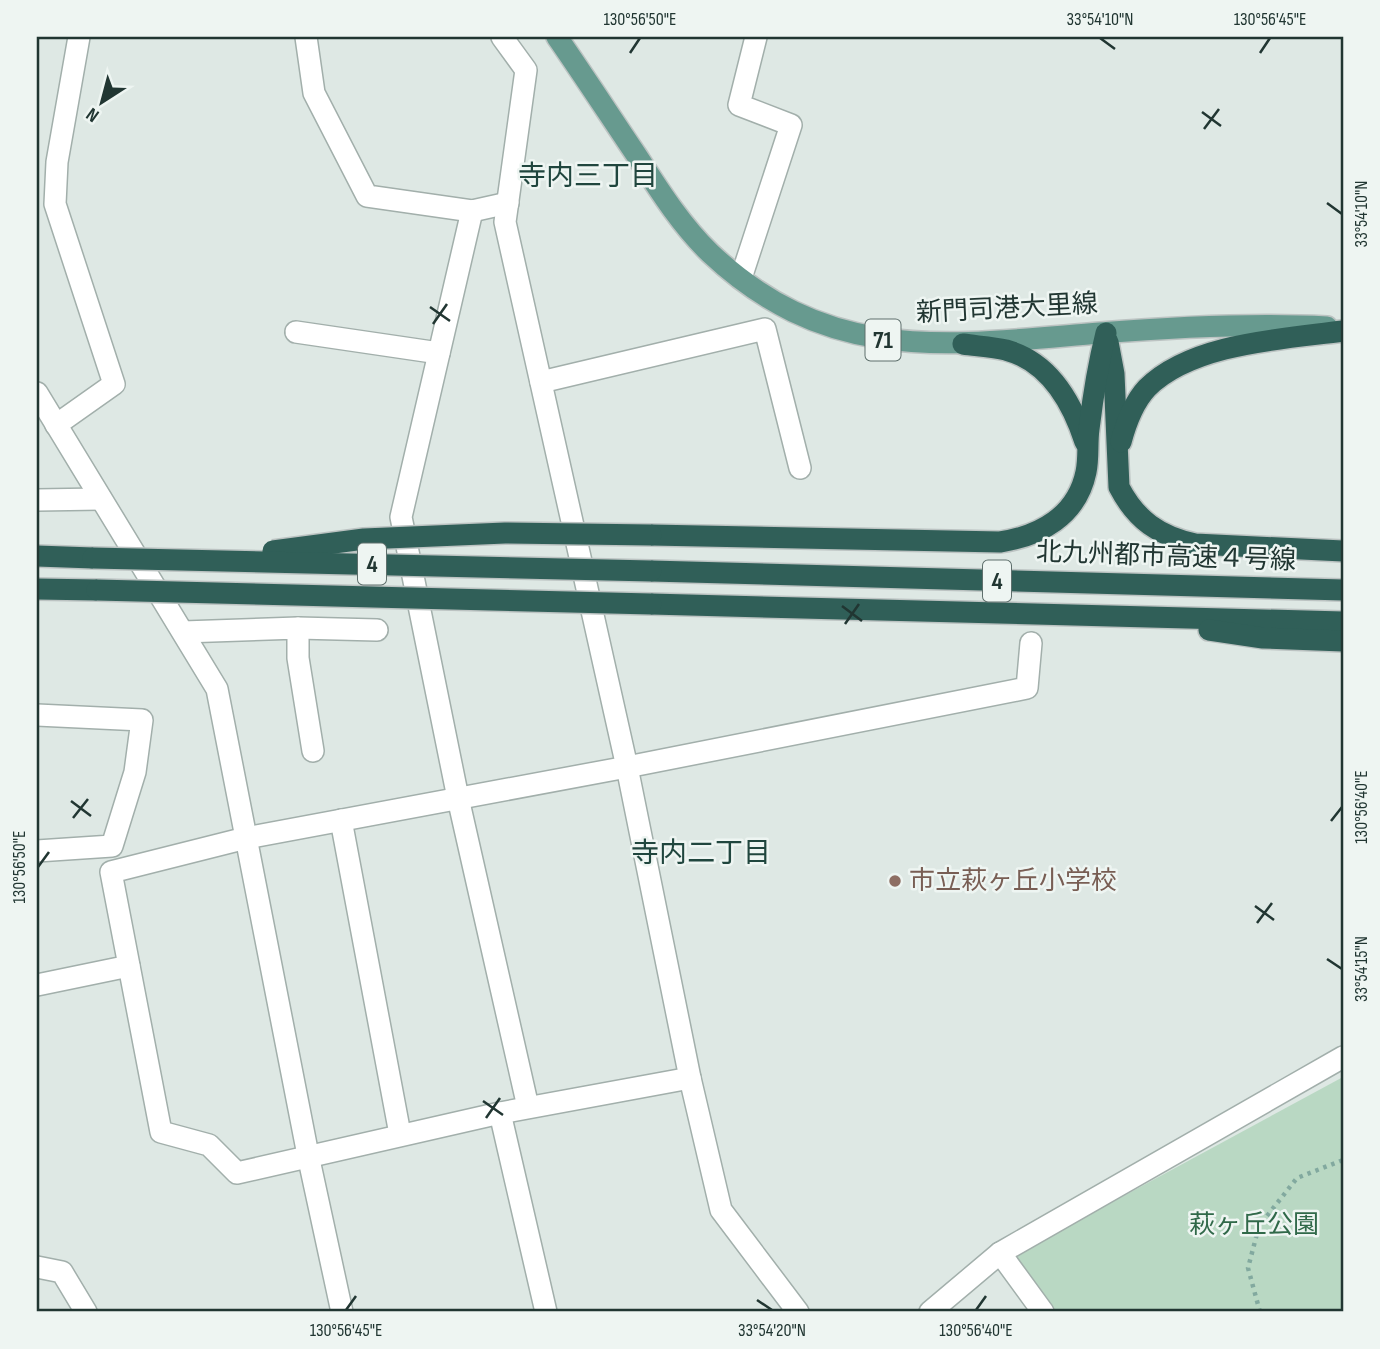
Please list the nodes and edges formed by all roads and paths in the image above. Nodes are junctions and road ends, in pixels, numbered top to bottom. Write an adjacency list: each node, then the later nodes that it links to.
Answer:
1 (79, 37): 16 (street)
2 (306, 37): 7 (street)
3 (502, 37): 6 (street)
4 (557, 37): 8 (main road, 新門司港大里線 / 71)
5 (756, 37): 8 (street)
6 (508, 203): 7 (street); 14 (street)
7 (472, 211): 13 (street)
8 (741, 278): 12 (main road, 新門司港大里線 / 71)
9 (1343, 329): 11 (main road, 新門司港大里線 / 71); 18 (highway)
10 (296, 332): 13 (street)
11 (1106, 333): 12 (main road, 新門司港大里線 / 71); 17 (highway); 18 (highway)
12 (963, 344): 17 (highway)
13 (439, 353): 37 (street)
14 (541, 383): 19 (street); 36 (street)
15 (37, 393): 16 (street)
16 (56, 425): 20 (street)
17 (1087, 447): 24 (highway, bridge)
18 (1118, 450): 22 (highway)
19 (800, 468)
20 (102, 499): 21 (street); 31 (street)
21 (37, 500)
22 (1343, 551)
23 (37, 556): 24 (highway, 4, bridge)
24 (201, 559): 26 (highway, 北九州都市高速４号線 / 4, bridge)
25 (37, 589): 27 (highway, 4, bridge)
26 (1343, 590)
27 (1109, 616): 28 (highway, 4); 32 (highway)
28 (1343, 622)
29 (298, 628): 30 (street); 31 (street); 35 (street)
30 (377, 630)
31 (183, 632): 39 (street)
32 (1343, 641)
33 (1031, 643): 36 (street)
34 (37, 715): 40 (street)
35 (313, 751)
36 (627, 767): 37 (street); 44 (street)
37 (457, 798): 38 (street); 45 (street)
38 (341, 820): 39 (street); 47 (street)
39 (246, 838): 41 (street); 48 (street)
40 (37, 851)
41 (129, 966): 42 (street); 48 (street)
42 (37, 985)
43 (1343, 1057): 50 (street)
44 (690, 1078): 45 (street); 55 (street)
45 (528, 1107): 46 (street)
46 (500, 1113): 47 (street); 54 (street)
47 (400, 1134): 48 (street)
48 (308, 1155): 53 (street)
49 (1343, 1160): 58 (path)
50 (1000, 1253): 56 (street); 57 (street)
51 (37, 1267): 52 (street)
52 (86, 1312)
53 (342, 1312)
54 (546, 1312)
55 (798, 1312)
56 (930, 1312)
57 (1043, 1312)
58 (1260, 1312)

